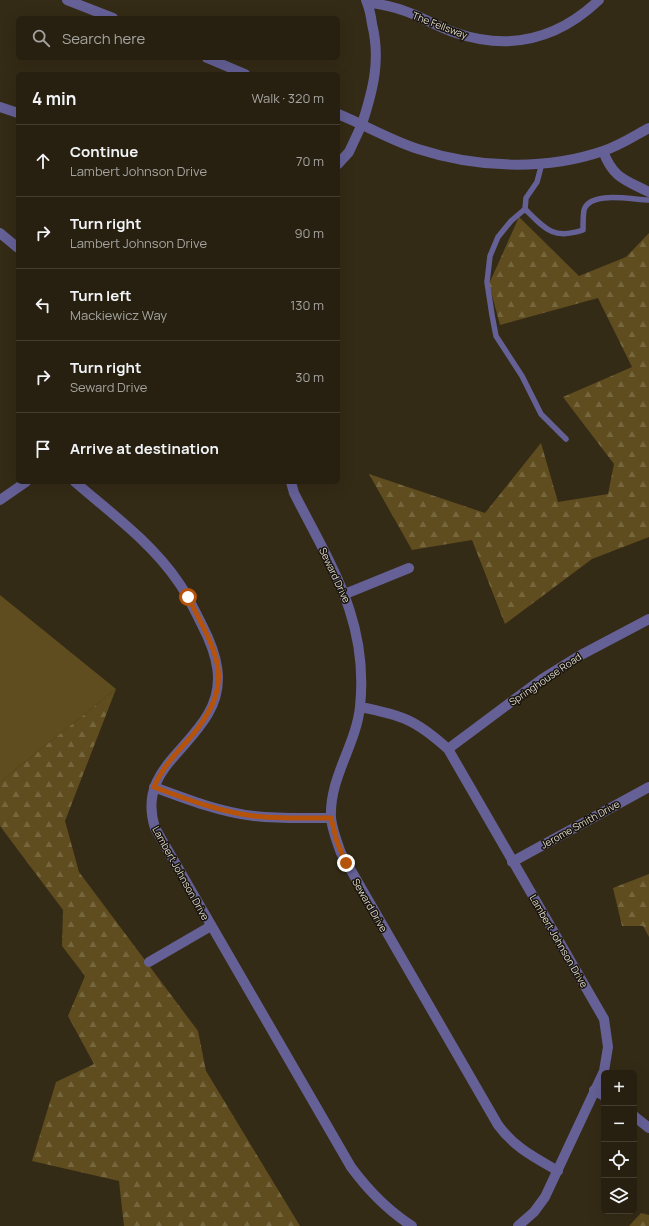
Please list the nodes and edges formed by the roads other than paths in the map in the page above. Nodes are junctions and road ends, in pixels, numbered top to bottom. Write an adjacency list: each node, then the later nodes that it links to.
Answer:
1 (67, 0): 4 (street)
2 (599, 0): 3 (street, The Fellsway)
3 (366, 1): 10 (street)
4 (108, 16)
5 (212, 60): 6 (street)
6 (240, 72)
7 (0, 107): 8 (street)
8 (16, 112)
9 (340, 115): 10 (street)
10 (362, 124): 13 (street); 14 (street)
11 (649, 128): 12 (street)
12 (603, 151): 14 (street); 15 (street)
13 (340, 162)
14 (542, 162): 17 (lane)
15 (649, 192)
16 (649, 200): 17 (lane)
17 (525, 209): 20 (lane)
18 (0, 233): 19 (street)
19 (16, 246)
20 (566, 438)
21 (23, 484): 24 (street)
22 (77, 484): 30 (street, Lambert Johnson Drive)
23 (292, 484): 26 (street, Seward Drive)
24 (0, 500)
25 (409, 568): 26 (street)
26 (345, 594): 28 (street, Seward Drive)
27 (649, 619): 29 (street, Springhouse Road)
28 (360, 707): 29 (street, Lambert Johnson Drive); 32 (street, Seward Drive)
29 (448, 749): 33 (street, Lambert Johnson Drive)
30 (154, 787): 32 (street); 34 (street, Lambert Johnson Drive)
31 (649, 787): 33 (street, Jerome Smith Drive)
32 (331, 818): 40 (street, Seward Drive)
33 (512, 862): 36 (street, Lambert Johnson Drive)
34 (211, 926): 35 (street); 41 (street, Lambert Johnson Drive)
35 (148, 962)
36 (594, 1090): 37 (street); 40 (street, Lambert Johnson Drive)
37 (601, 1094)
38 (637, 1118): 39 (street)
39 (649, 1128)
40 (558, 1171): 42 (street, Lambert Johnson Drive)
41 (412, 1226)
42 (518, 1226)

